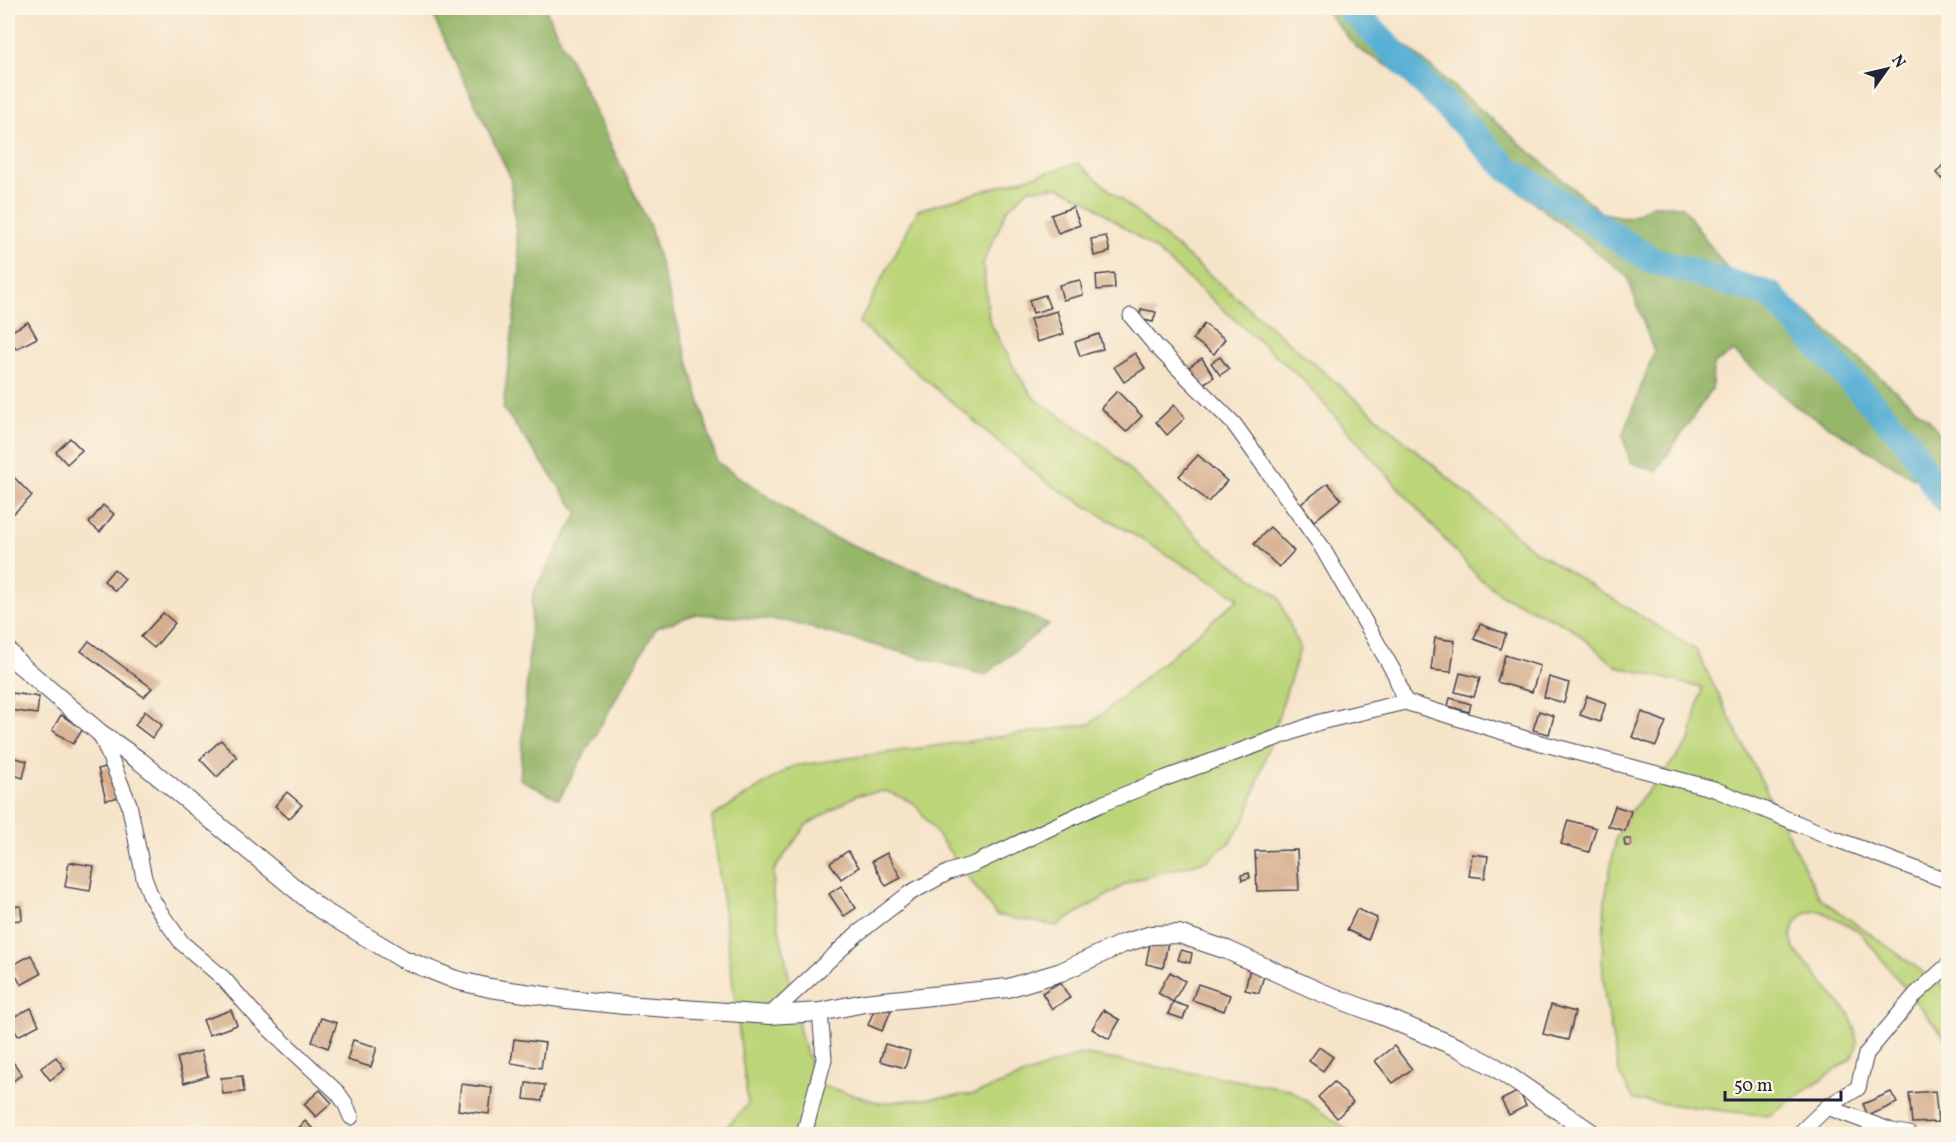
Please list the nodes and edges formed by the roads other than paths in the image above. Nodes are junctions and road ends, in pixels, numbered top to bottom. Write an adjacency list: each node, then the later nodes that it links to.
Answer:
1 (1131, 316): 3 (street)
2 (8, 651): 4 (street)
3 (1405, 702): 5 (street); 8 (street)
4 (100, 733): 8 (street); 10 (street)
5 (1948, 881)
6 (1948, 965): 9 (street)
7 (820, 1012): 8 (street); 11 (street); 12 (street)
8 (771, 1015)
9 (1827, 1107): 13 (street); 14 (street)
10 (351, 1117)
11 (804, 1134)
12 (1593, 1134)
13 (1800, 1134)
14 (1909, 1134)

